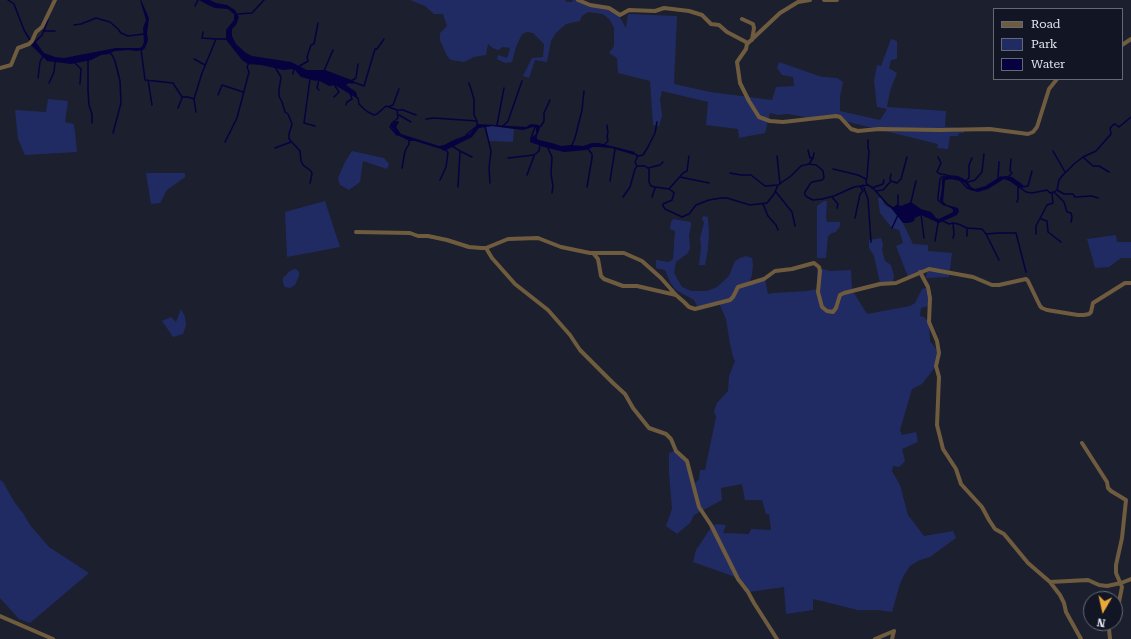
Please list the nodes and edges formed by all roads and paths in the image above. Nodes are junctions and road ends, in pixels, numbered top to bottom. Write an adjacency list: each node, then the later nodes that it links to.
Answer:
1 (55, 0): 9 (street)
2 (578, 0): 8 (street)
3 (810, 0): 7 (street)
4 (824, 0): 5 (street)
5 (837, 0)
6 (742, 19): 7 (street)
7 (752, 40): 8 (street)
8 (747, 44): 10 (street)
9 (0, 68)
10 (1056, 80)
11 (356, 232): 12 (street)
12 (486, 248): 13 (street); 24 (street)
13 (593, 253): 16 (street); 16 (street)
14 (920, 272): 15 (street); 16 (street); 19 (street)
15 (1131, 283)
16 (676, 296)
17 (1082, 444): 20 (street)
18 (1131, 579): 20 (street)
19 (1050, 582): 20 (street); 27 (street)
20 (1121, 583): 21 (street)
21 (1121, 591)
22 (0, 616): 23 (street)
23 (52, 639)
24 (777, 639)
25 (875, 639): 26 (street)
26 (892, 639)
27 (1081, 639)

